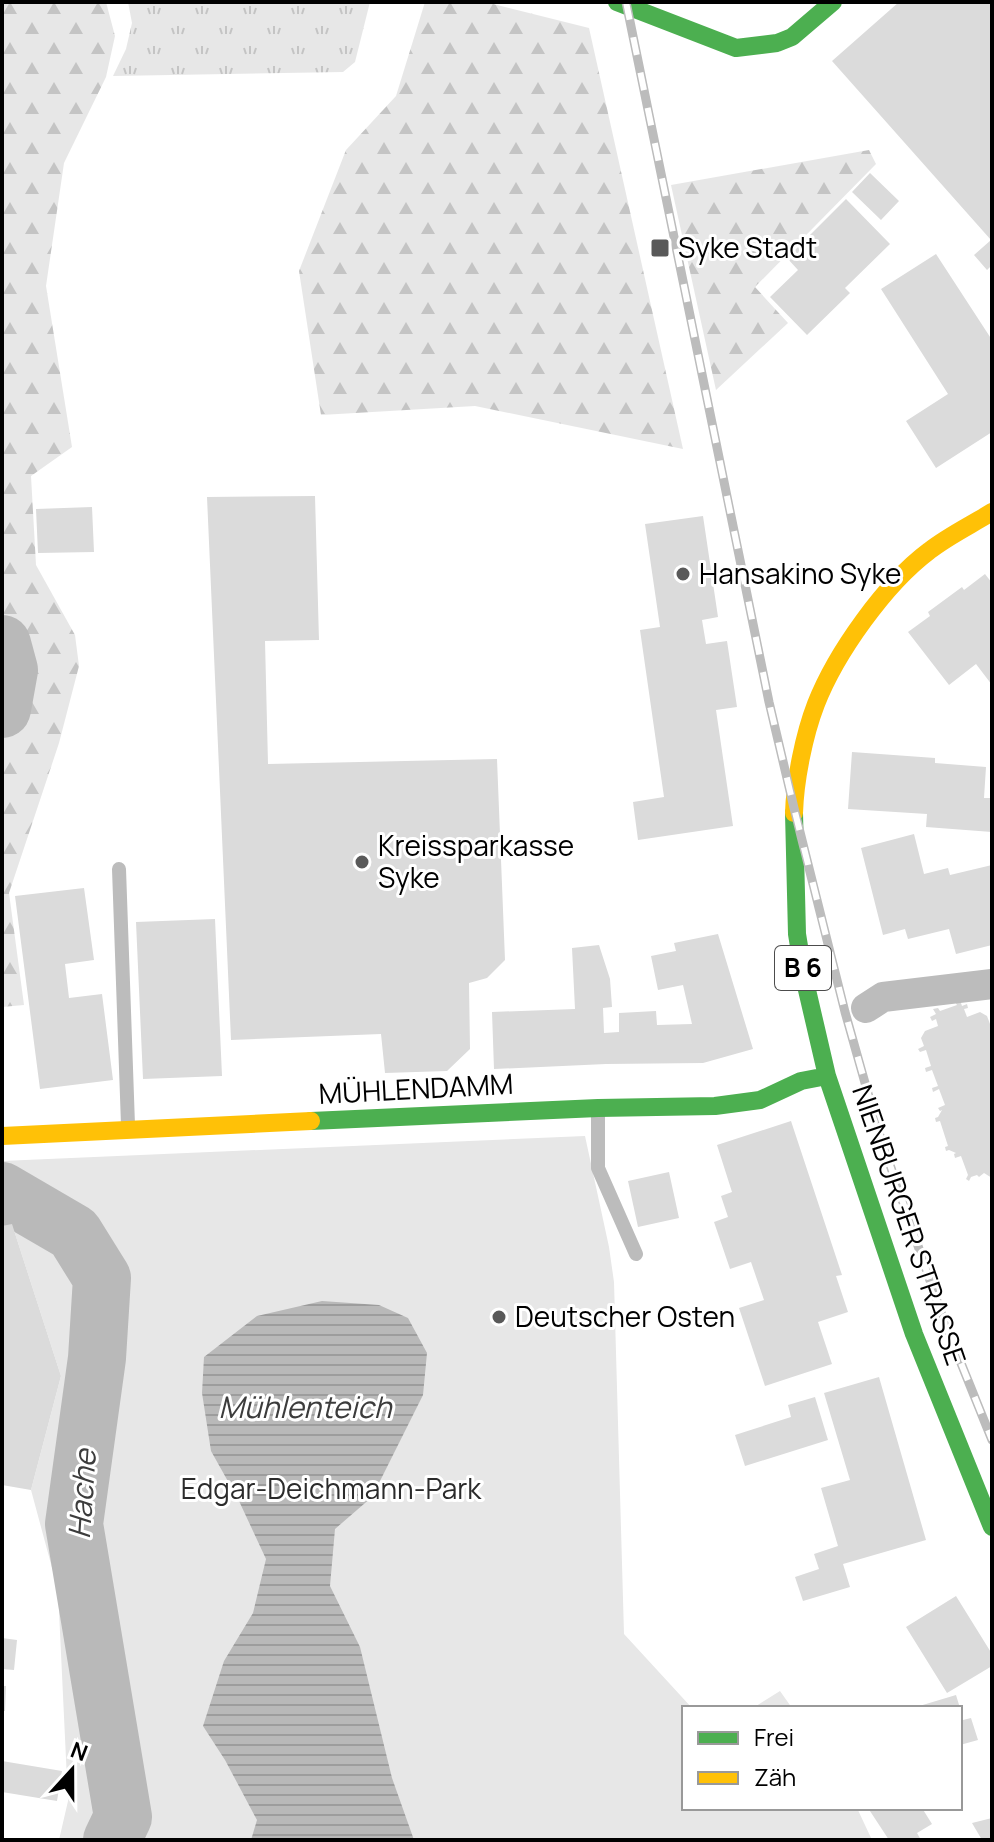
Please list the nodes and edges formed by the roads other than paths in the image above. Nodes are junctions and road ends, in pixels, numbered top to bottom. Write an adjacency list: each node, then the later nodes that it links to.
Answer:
1 (617, 2): 2 (main road)
2 (833, 2)
3 (992, 512): 7 (main road, B 6)
4 (119, 869): 9 (lane)
5 (992, 984): 6 (street)
6 (866, 1008)
7 (827, 1076): 8 (main road, MÜHLENDAMM); 12 (main road, NIENBURGER STRASSE / B 6)
8 (598, 1108): 9 (main road, MÜHLENDAMM); 11 (lane)
9 (128, 1130): 10 (main road, MÜHLENDAMM)
10 (2, 1136)
11 (636, 1254)
12 (992, 1527)

